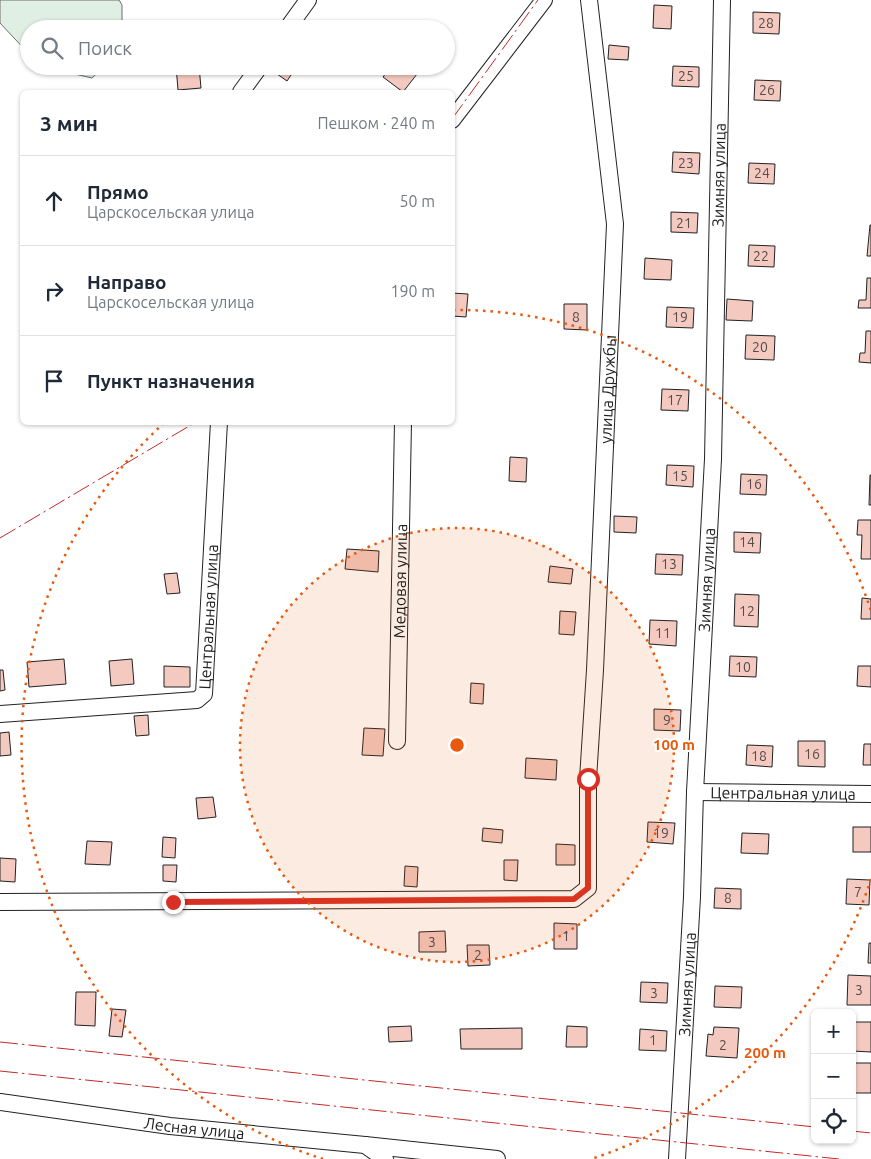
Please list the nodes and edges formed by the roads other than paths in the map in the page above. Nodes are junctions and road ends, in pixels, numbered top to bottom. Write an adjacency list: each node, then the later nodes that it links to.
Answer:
1 (308, 0): 5 (street)
2 (544, 0): 8 (street)
3 (589, 0): 15 (street, улица Дружбы)
4 (722, 0): 13 (street, Зимняя улица)
5 (294, 20)
6 (253, 75): 7 (street)
7 (242, 90)
8 (455, 116)
9 (219, 425): 11 (street, Центральная улица)
10 (403, 425): 12 (street, Медовая улица)
11 (0, 714)
12 (397, 741)
13 (695, 792): 14 (street, Центральная улица); 20 (street, Зимняя улица)
14 (871, 794)
15 (0, 902)
16 (0, 1102): 17 (street, Лесная улица)
17 (365, 1144): 18 (street); 19 (street, Лесная улица)
18 (384, 1159)
19 (497, 1159)
20 (677, 1159)

